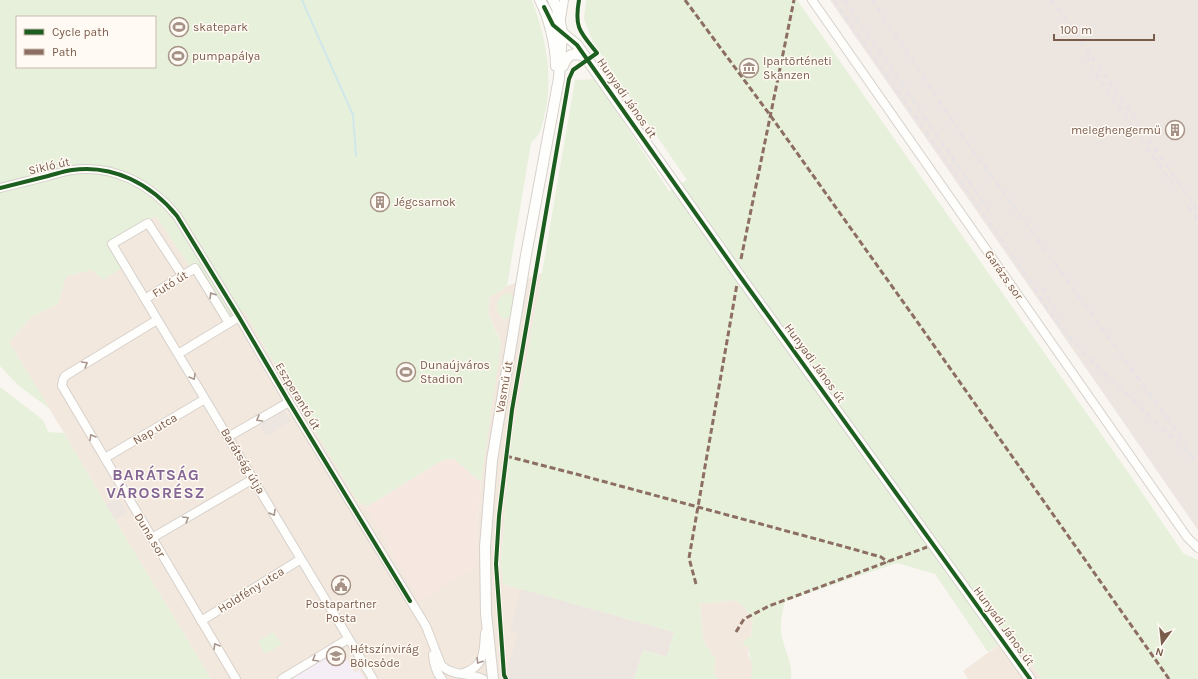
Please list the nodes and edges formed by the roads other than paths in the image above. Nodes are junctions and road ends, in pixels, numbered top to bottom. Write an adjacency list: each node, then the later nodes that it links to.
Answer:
1 (553, 0): 5 (street)
2 (564, 0): 5 (street)
3 (812, 0): 23 (street, Garázs sor)
4 (542, 4): 5 (street); 8 (street)
5 (562, 32): 6 (street, Hunyadi János út); 7 (street)
6 (586, 56): 7 (street); 36 (street, Hunyadi János út)
7 (559, 78): 8 (street)
8 (555, 98): 25 (street, Vasmű út)
9 (0, 188): 10 (street, Sikló út)
10 (167, 203): 13 (street, Eszperantó út)
11 (182, 275): 12 (street, Futó út); 12 (street, Barátság útja); 15 (street, Futó út, one-way to 11)
12 (145, 299): 14 (street, Barátság útja)
13 (239, 317): 15 (street); 18 (street, Eszperantó út)
14 (158, 320): 16 (street, Barátság útja); 20 (street, Duna sor, one-way to 14)
15 (229, 323): 16 (street)
16 (178, 354): 17 (street, Barátság útja, one-way to 17)
17 (205, 399): 19 (street, Barátság útja); 20 (street, Nap utca)
18 (289, 402): 19 (street, one-way to 19); 27 (street, Eszperantó út)
19 (228, 437): 21 (street, Barátság útja)
20 (105, 458): 22 (street, Duna sor)
21 (253, 479): 22 (street, one-way to 21); 24 (street, Barátság útja, one-way to 24)
22 (152, 538): 26 (street, Duna sor)
23 (1198, 548)
24 (301, 559): 26 (street, Holdfény utca); 28 (street, Barátság útja)
25 (486, 613): 29 (street, one-way to 29); 35 (street, Vasmű út)
26 (201, 621): 30 (street, Duna sor, one-way to 26)
27 (431, 638): 29 (street, Eszperantó út); 33 (street, Eszperantó út)
28 (348, 639): 31 (street, one-way to 31); 32 (street, Barátság útja)
29 (462, 674): 34 (street, Eszperantó út)
30 (236, 679)
31 (282, 679)
32 (373, 679)
33 (442, 679)
34 (483, 679)
35 (493, 679)
36 (1030, 679)

